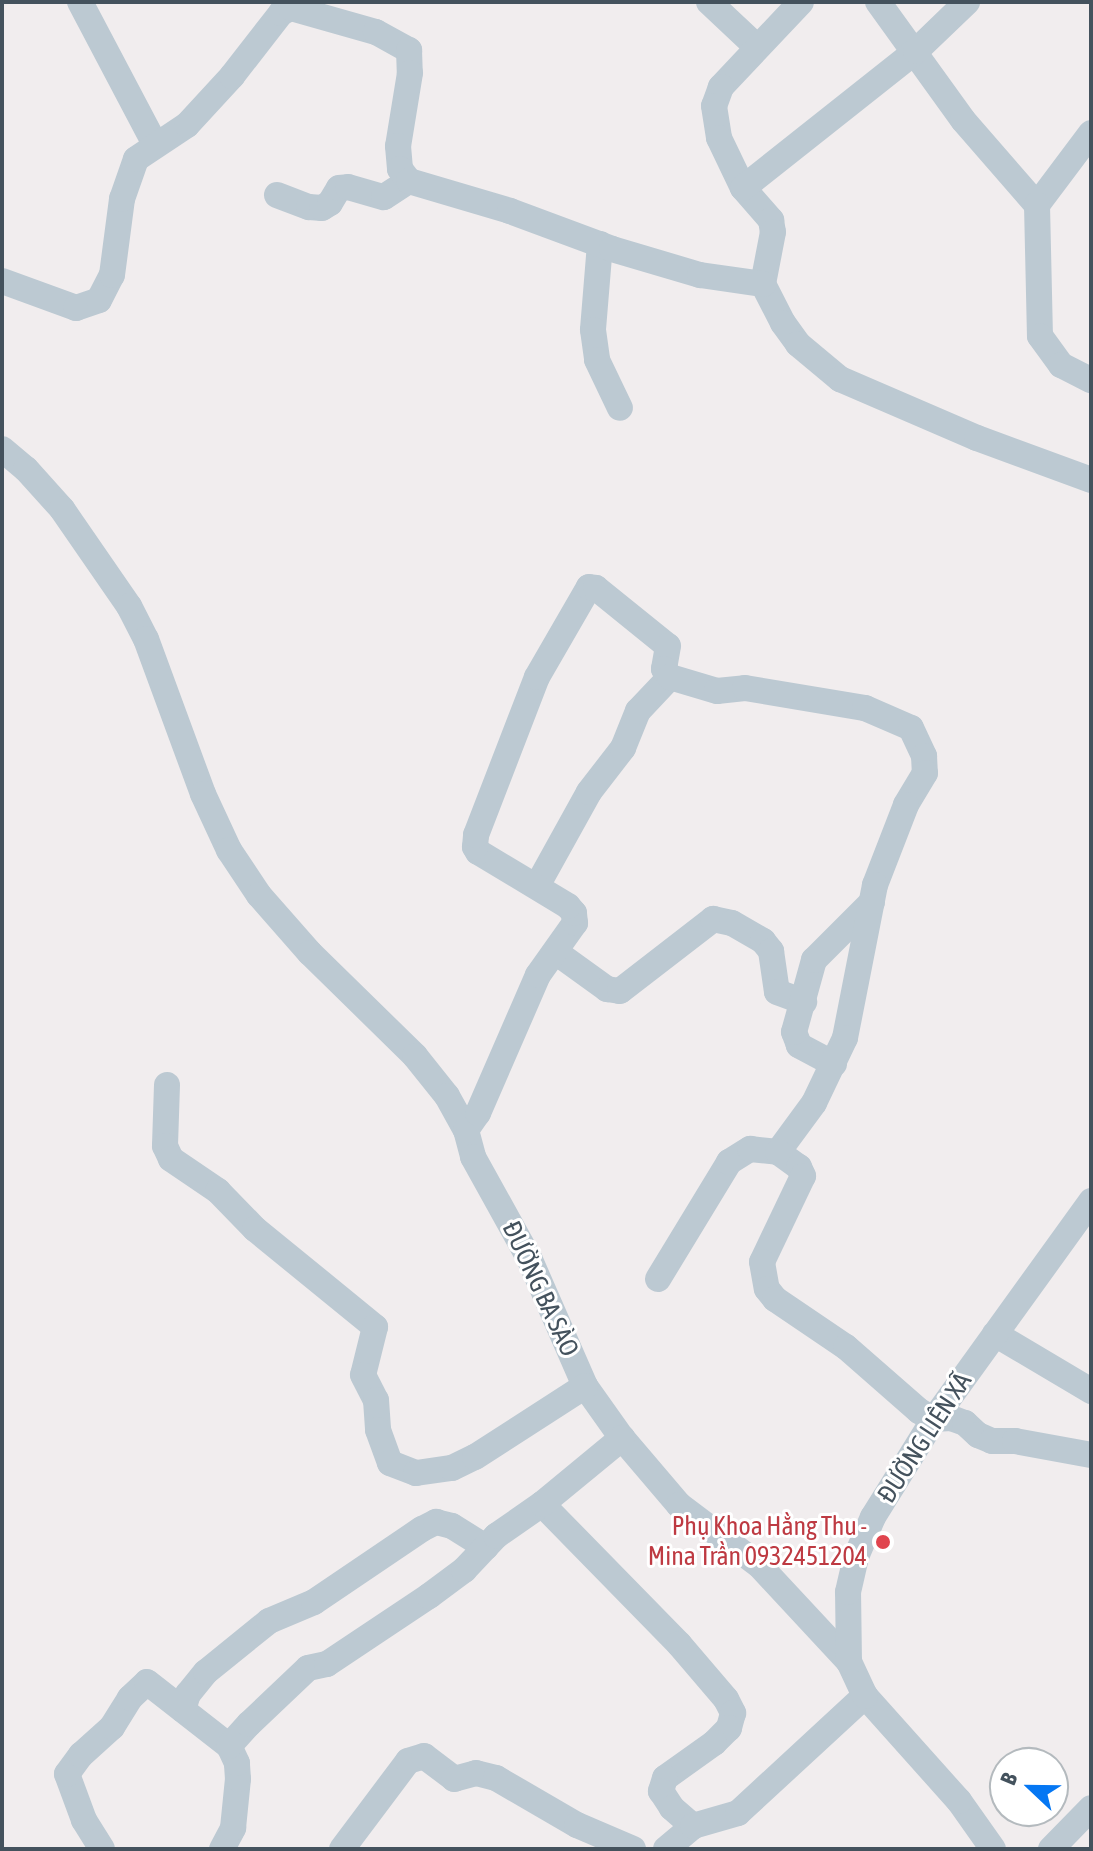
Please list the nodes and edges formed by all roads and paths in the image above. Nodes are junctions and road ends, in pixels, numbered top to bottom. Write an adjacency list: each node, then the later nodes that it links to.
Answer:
1 (80, 2): 10 (street)
2 (709, 2): 7 (street)
3 (801, 2): 7 (street)
4 (878, 2): 8 (street)
5 (967, 2): 8 (street)
6 (290, 5): 10 (street); 11 (street)
7 (757, 47): 12 (street)
8 (916, 51): 12 (street); 14 (street)
9 (1091, 133): 14 (street)
10 (155, 144): 16 (street)
11 (409, 181): 13 (street); 15 (street)
12 (743, 188): 17 (street)
13 (277, 195)
14 (1037, 205): 18 (street)
15 (600, 244): 17 (street); 19 (street)
16 (2, 281)
17 (763, 284): 21 (street)
18 (1091, 380)
19 (620, 408)
20 (2, 449): 29 (street, ĐƯỜNG BA SÀO)
21 (1091, 480)
22 (670, 677): 23 (street); 23 (street); 24 (street)
23 (537, 886): 25 (street)
24 (872, 902): 26 (street); 27 (street)
25 (557, 953): 26 (street); 29 (street)
26 (804, 1002): 27 (street)
27 (834, 1064): 30 (street)
28 (167, 1085): 34 (street)
29 (466, 1130): 34 (street, ĐƯỜNG BA SÀO)
30 (778, 1152): 32 (street); 36 (street)
31 (1091, 1201): 33 (street, ĐƯỜNG LIÊN XÃ)
32 (658, 1279)
33 (995, 1334): 35 (street); 36 (street, ĐƯỜNG LIÊN XÃ)
34 (585, 1386): 37 (street, ĐƯỜNG BA SÀO)
35 (1091, 1391)
36 (934, 1419): 38 (street); 41 (street, ĐƯỜNG LIÊN XÃ)
37 (622, 1438): 39 (street); 41 (street, ĐƯỜNG BA SÀO)
38 (1091, 1455)
39 (542, 1504): 40 (street); 46 (street)
40 (486, 1547): 43 (street); 44 (street)
41 (849, 1662): 42 (street, ĐƯỜNG LIÊN XÃ)
42 (865, 1696): 46 (street); 52 (street, ĐƯỜNG LIÊN XÃ)
43 (183, 1710): 44 (street); 47 (street)
44 (229, 1746): 48 (street)
45 (1091, 1808): 53 (street)
46 (693, 1826): 51 (street)
47 (102, 1849)
48 (222, 1849)
49 (342, 1849): 50 (street)
50 (633, 1849)
51 (666, 1849)
52 (993, 1849)
53 (1051, 1849)

